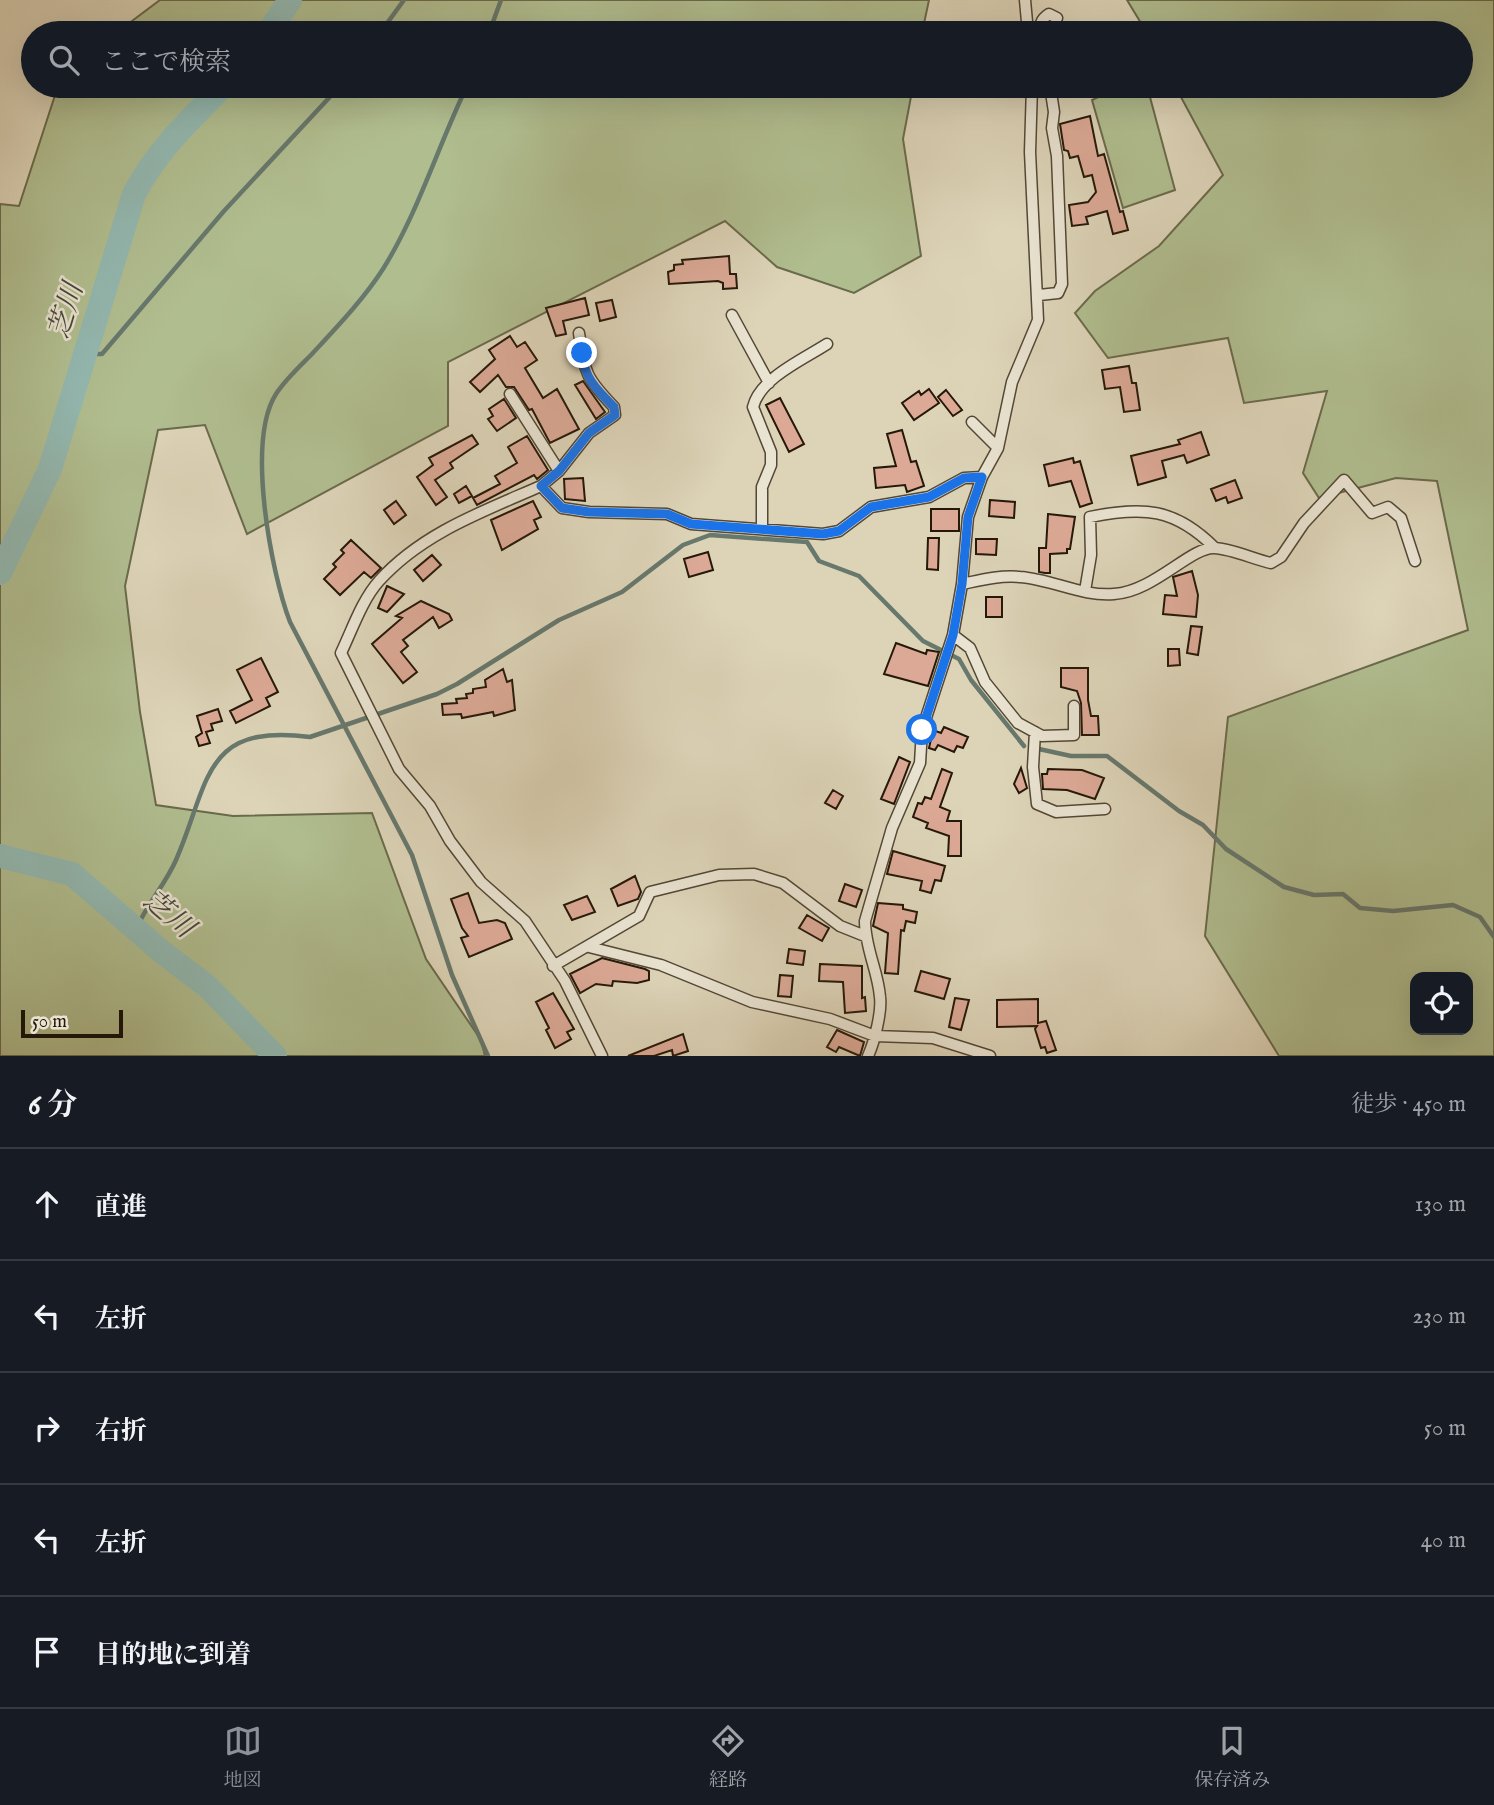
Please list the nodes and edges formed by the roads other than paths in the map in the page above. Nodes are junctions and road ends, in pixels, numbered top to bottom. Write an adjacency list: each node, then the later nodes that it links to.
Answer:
1 (1025, 0): 3 (street)
2 (1057, 18): 4 (street)
3 (1027, 21)
4 (1042, 21)
5 (1032, 98): 7 (street)
6 (1052, 98): 7 (street)
7 (1039, 295): 14 (street)
8 (732, 315): 11 (street)
9 (579, 332): 15 (street)
10 (827, 344): 11 (street)
11 (769, 383): 18 (street)
12 (510, 394): 15 (street)
13 (972, 422): 14 (street)
14 (998, 448): 16 (street)
15 (559, 471): 17 (street)
16 (982, 477): 18 (street); 21 (street)
17 (541, 486): 18 (street); 29 (street)
18 (762, 528)
19 (1216, 548): 20 (street); 22 (street); 22 (street)
20 (1415, 561)
21 (962, 584): 22 (street); 23 (street)
22 (1085, 591)
23 (953, 635): 25 (street); 27 (street)
24 (1074, 706): 25 (street)
25 (1035, 732): 26 (street)
26 (1105, 809)
27 (865, 936): 28 (street); 30 (street)
28 (589, 947): 29 (street); 30 (street)
29 (553, 966): 31 (street)
30 (875, 1036): 32 (street); 33 (street)
31 (602, 1056)
32 (867, 1056)
33 (990, 1056)

